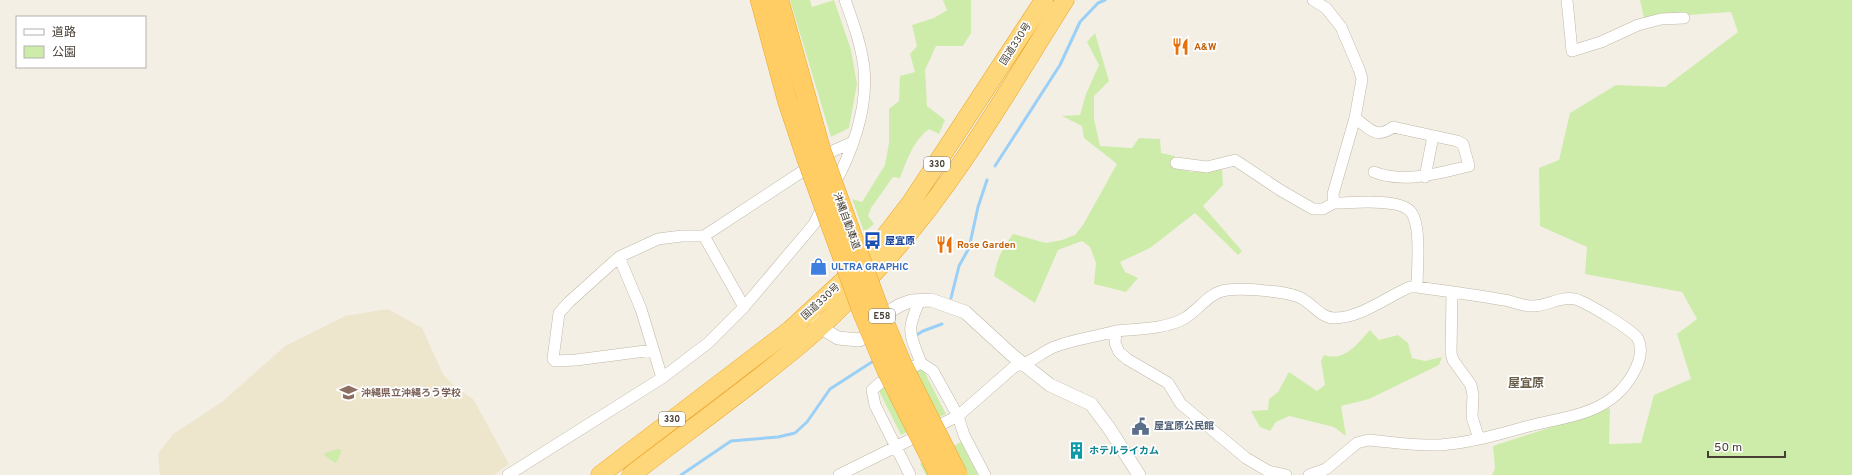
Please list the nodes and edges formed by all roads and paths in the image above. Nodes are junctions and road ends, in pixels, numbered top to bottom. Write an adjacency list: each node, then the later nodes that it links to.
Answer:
1 (760, 0): 12 (highway, 沖縄自動車道 / E58)
2 (779, 0): 12 (highway, 沖縄自動車道 / E58)
3 (846, 0): 11 (street)
4 (1044, 0): 23 (highway, 国道330号 / 330)
5 (1065, 0): 23 (highway, 国道330号 / 330)
6 (1567, 0): 8 (street)
7 (1317, 1): 9 (street)
8 (1684, 18)
9 (1355, 118): 10 (street); 16 (street)
10 (1433, 136): 15 (street); 15 (street)
11 (853, 142): 17 (street); 22 (street)
12 (813, 154): 37 (highway, 沖縄自動車道 / E58, bridge); 38 (highway, 沖縄自動車道 / E58, bridge)
13 (1176, 163): 16 (street)
14 (1374, 172): 15 (street)
15 (1425, 177)
16 (1334, 203): 19 (street)
17 (704, 236): 18 (street); 22 (street)
18 (619, 257): 25 (street); 25 (street)
19 (1417, 287): 20 (street); 24 (street)
20 (1452, 292): 30 (street); 30 (street)
21 (920, 300): 23 (street); 26 (street); 27 (street)
22 (744, 307): 28 (street)
23 (816, 319): 33 (highway, 国道330号 / 330); 34 (highway, 国道330号 / 330)
24 (1116, 331): 27 (street); 41 (street)
25 (654, 350): 28 (street)
26 (921, 363): 29 (street); 31 (street)
27 (1024, 365): 29 (street); 40 (street)
28 (662, 378): 32 (street)
29 (958, 416): 31 (street); 39 (street)
30 (1479, 439): 42 (street)
31 (896, 447): 35 (street); 36 (street)
32 (508, 475)
33 (600, 475)
34 (631, 475)
35 (839, 475)
36 (910, 475)
37 (939, 475)
38 (958, 475)
39 (985, 475)
40 (1139, 475)
41 (1286, 475)
42 (1309, 475)

